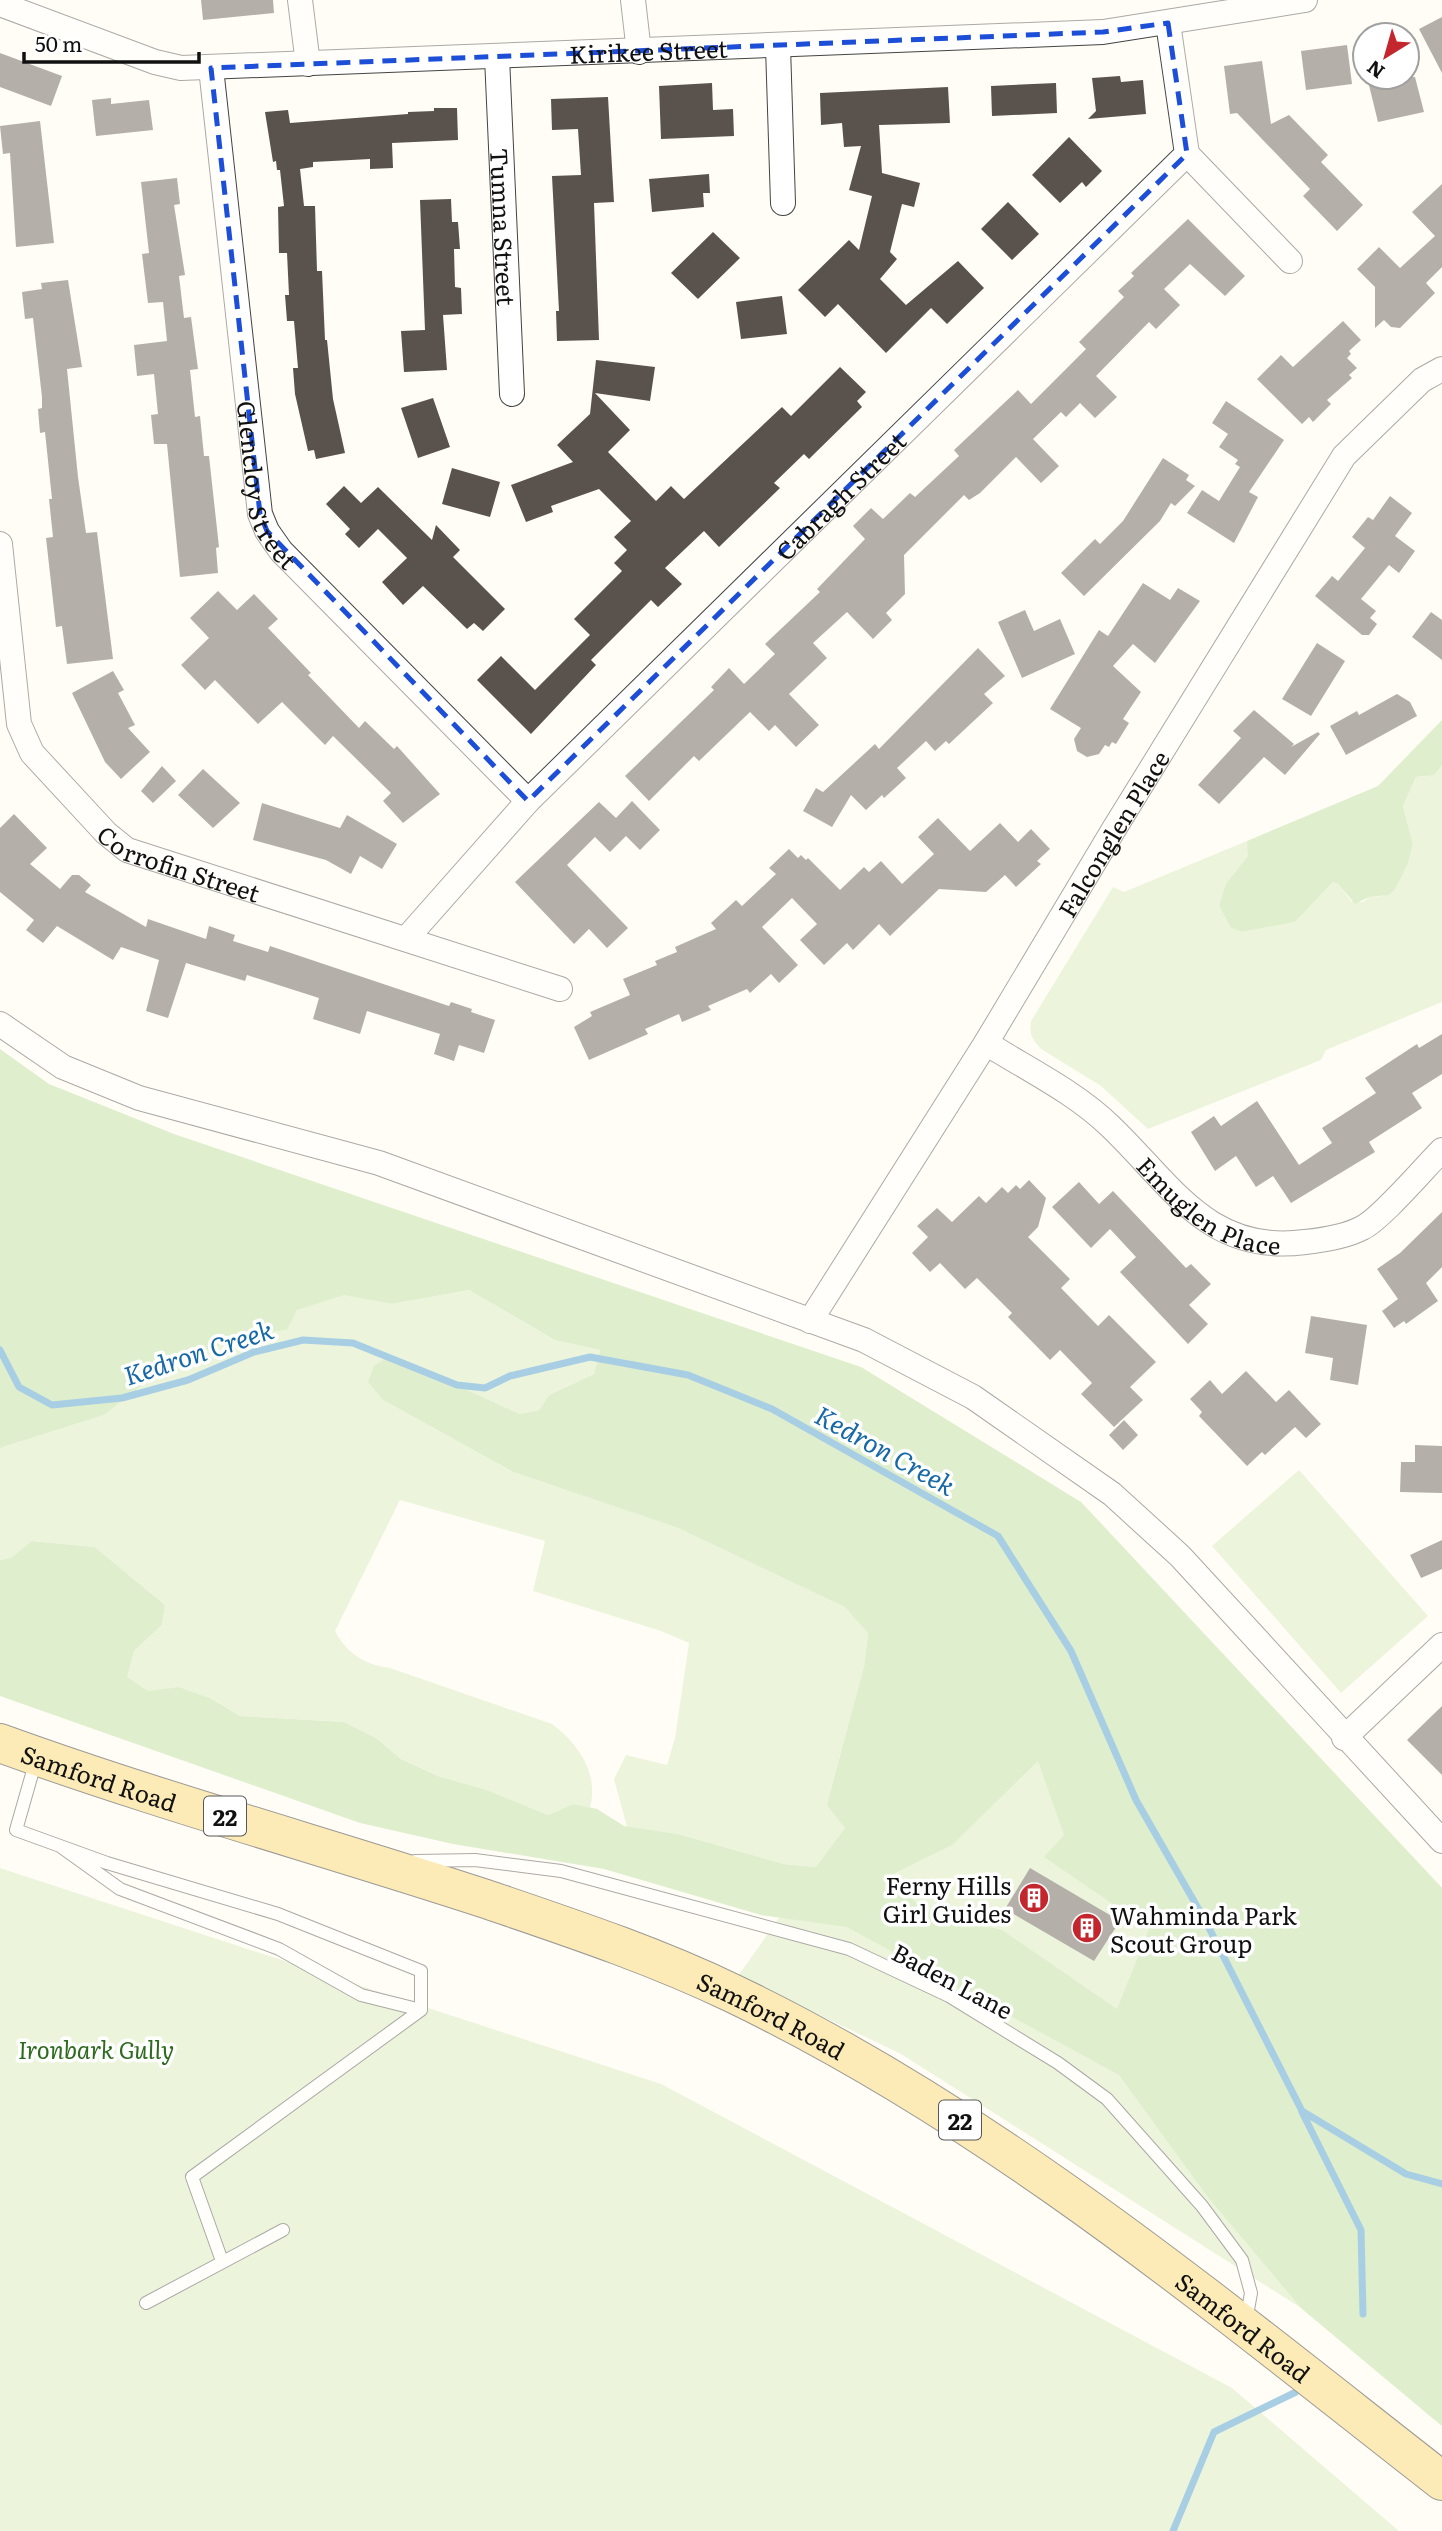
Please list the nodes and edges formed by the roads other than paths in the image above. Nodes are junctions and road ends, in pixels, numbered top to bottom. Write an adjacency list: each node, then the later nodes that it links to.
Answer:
1 (300, 0): 9 (street)
2 (633, 0): 7 (street)
3 (1305, 0): 5 (street, Kirikee Street)
4 (0, 5): 10 (street, Kirikee Street)
5 (1168, 23): 6 (street, Kirikee Street); 11 (street)
6 (778, 47): 7 (street, Kirikee Street); 12 (street)
7 (639, 52): 8 (street, Kirikee Street)
8 (497, 57): 9 (street, Kirikee Street); 15 (street, Tumna Street)
9 (307, 64): 10 (street, Kirikee Street)
10 (211, 68): 17 (street, Glencloy Street)
11 (1187, 154): 13 (street); 17 (street, Cabragh Street)
12 (783, 203)
13 (1290, 261)
14 (1442, 369): 21 (street, Falconglen Place)
15 (512, 394)
16 (0, 544): 18 (street, Corrofin Street)
17 (528, 801): 18 (street, Cabragh Street)
18 (406, 939): 19 (street, Corrofin Street)
19 (560, 989)
20 (0, 1024): 23 (street)
21 (986, 1043): 22 (street, Emuglen Place); 23 (street, Falconglen Place)
22 (1442, 1150)
23 (810, 1321): 25 (street)
24 (1442, 1645): 25 (street)
25 (1344, 1738): 28 (street)
26 (0, 1743): 27 (main road, Samford Road / 22)
27 (37, 1757): 29 (lane); 30 (main road, Samford Road / 22)
28 (1442, 1841)
29 (60, 1846): 31 (lane); 31 (lane)
30 (369, 1861): 35 (main road, Samford Road / 22); 35 (lane, Baden Lane)
31 (421, 2010): 33 (lane)
32 (283, 2230): 33 (lane)
33 (222, 2261): 34 (lane)
34 (146, 2303)
35 (1245, 2327): 36 (main road, Samford Road / 22)
36 (1442, 2482)

